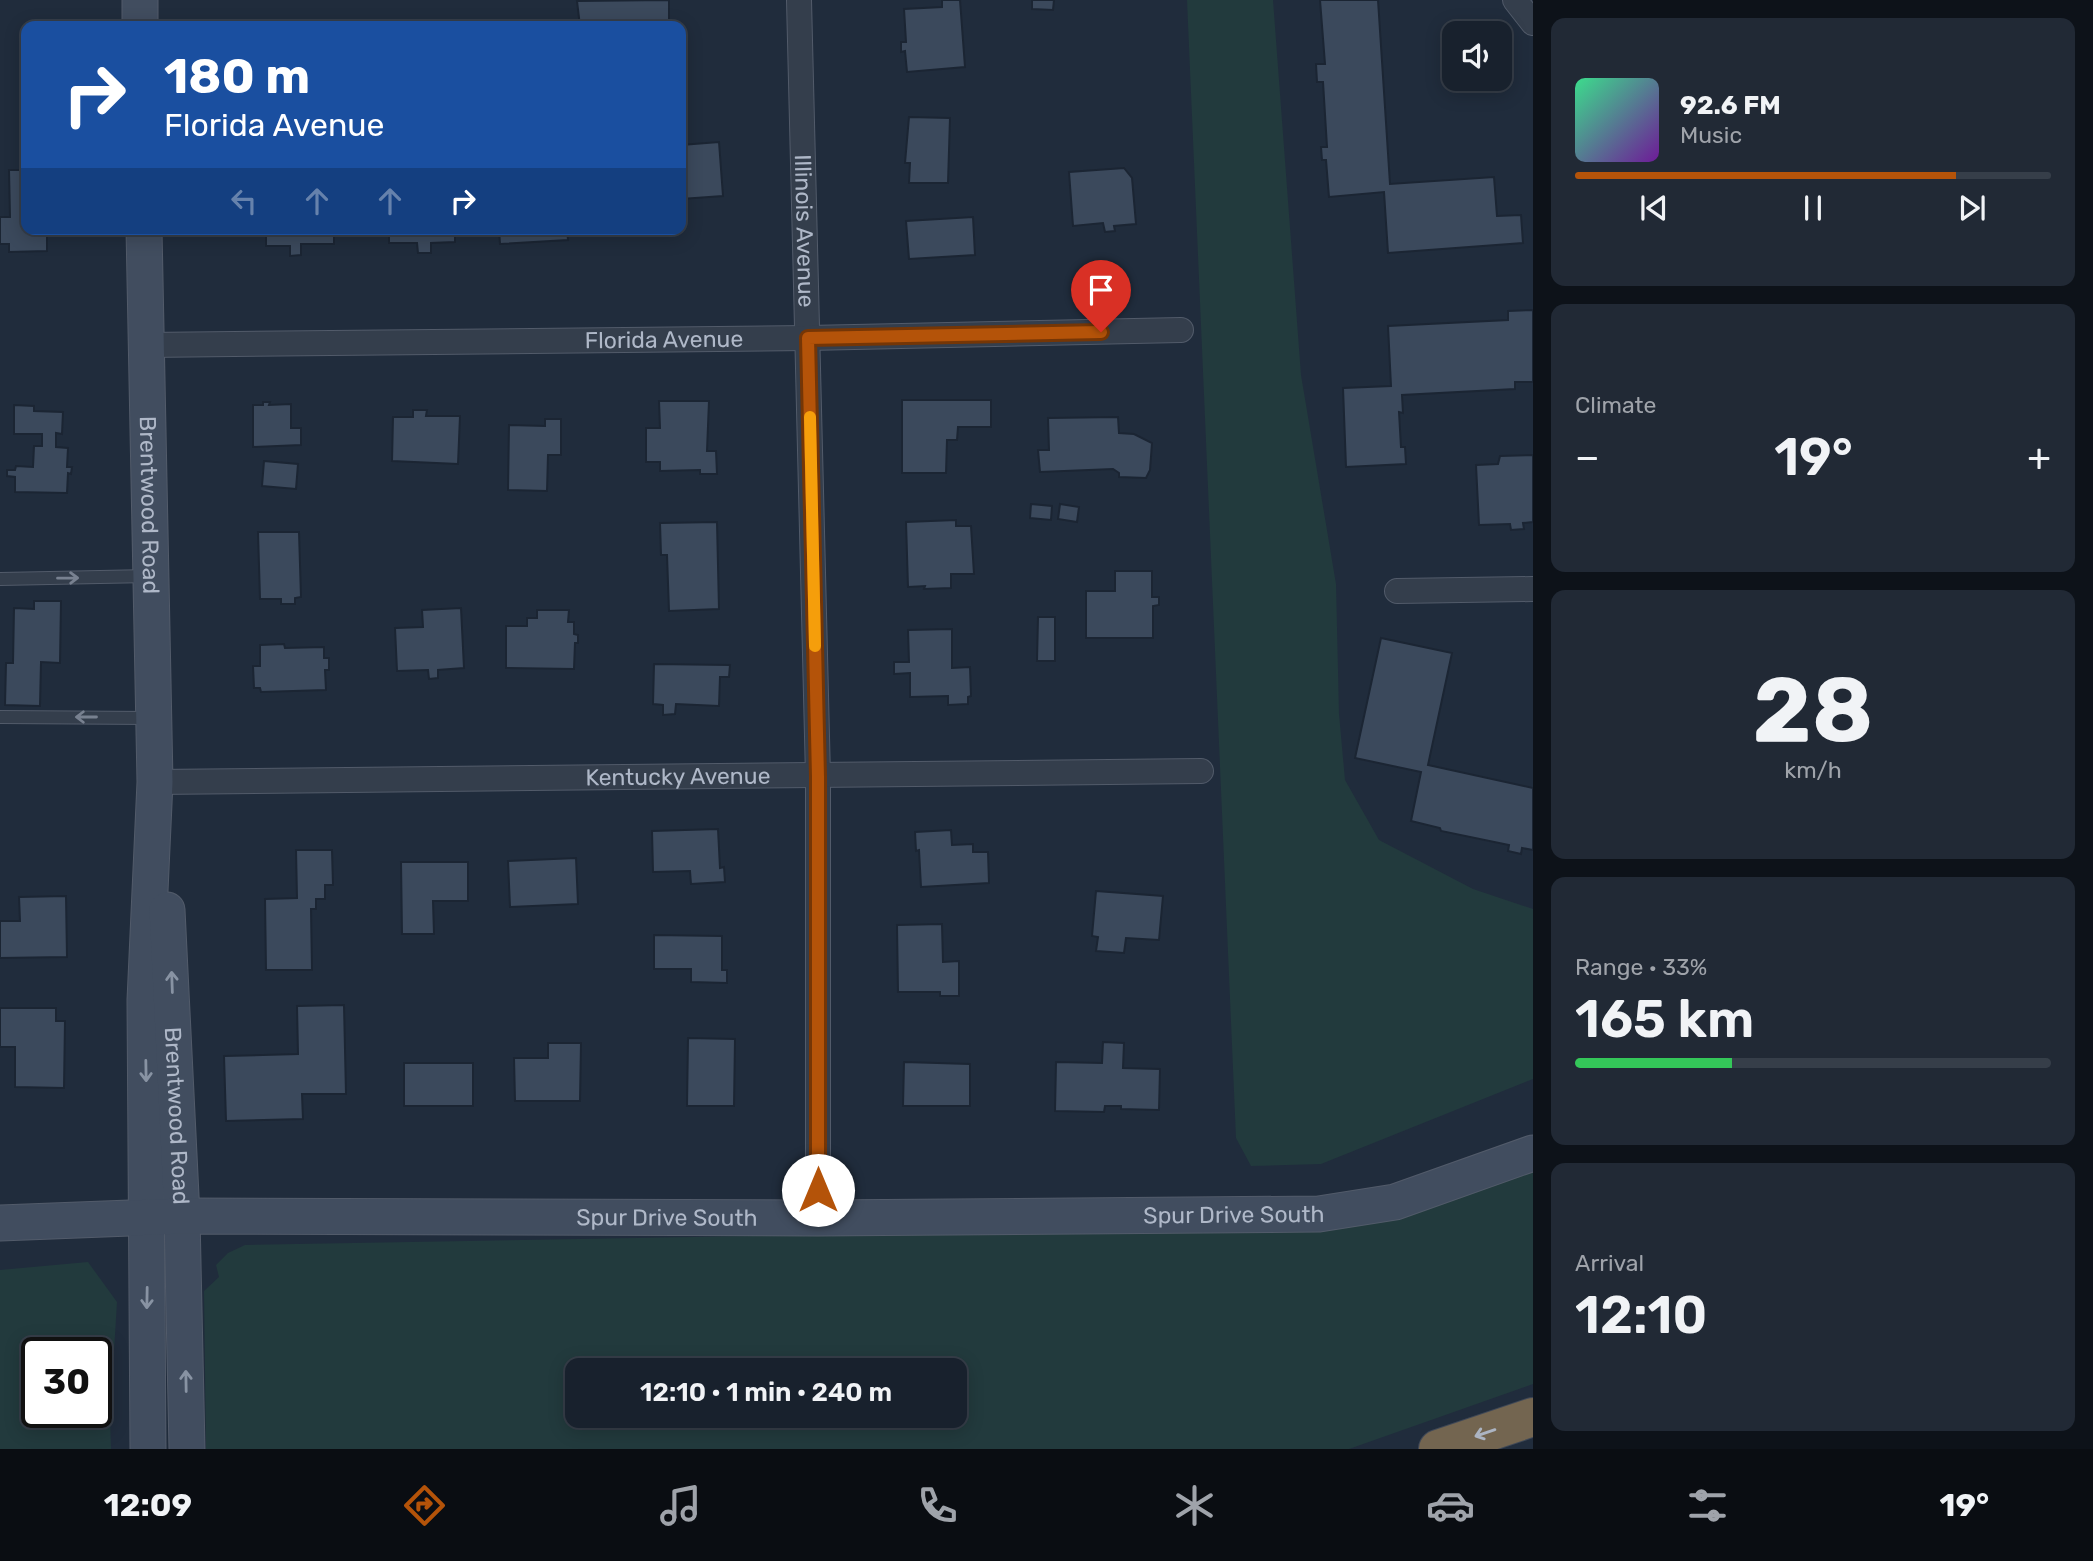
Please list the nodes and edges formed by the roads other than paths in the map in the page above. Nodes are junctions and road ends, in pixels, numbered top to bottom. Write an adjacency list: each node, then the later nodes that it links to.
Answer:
1 (140, 0): 4 (street)
2 (799, 0): 8 (street, Illinois Avenue)
3 (1515, 0): 5 (street)
4 (140, 21)
5 (1533, 23)
6 (144, 235): 9 (street, Brentwood Road)
7 (1181, 330): 8 (street, Florida Avenue)
8 (808, 338): 9 (street, Florida Avenue); 17 (street, Illinois Avenue)
9 (146, 345): 10 (street, Brentwood Road)
10 (151, 576): 11 (lane, one-way to 10); 15 (street, Brentwood Road)
11 (0, 579)
12 (1533, 589): 13 (street)
13 (1396, 591)
14 (0, 717): 15 (lane, one-way to 14)
15 (154, 718): 18 (street, Brentwood Road)
16 (1201, 771): 17 (street, Kentucky Avenue)
17 (818, 777): 18 (street, Kentucky Avenue); 22 (street, Illinois Avenue)
18 (155, 782): 20 (street, Brentwood Road, one-way to 18); 21 (street, Brentwood Road, one-way to 21)
19 (1533, 1153): 22 (street, Spur Drive South)
20 (182, 1216): 21 (street, Spur Drive South); 22 (street, Spur Drive South); 26 (street, Brentwood Road, one-way to 20)
21 (148, 1218): 23 (street, Spur Drive South); 25 (street, Brentwood Road, one-way to 25)
22 (818, 1218)
23 (0, 1223)
24 (1533, 1417): 27 (highway, one-way to 27)
25 (148, 1449)
26 (187, 1449)
27 (1438, 1449)

